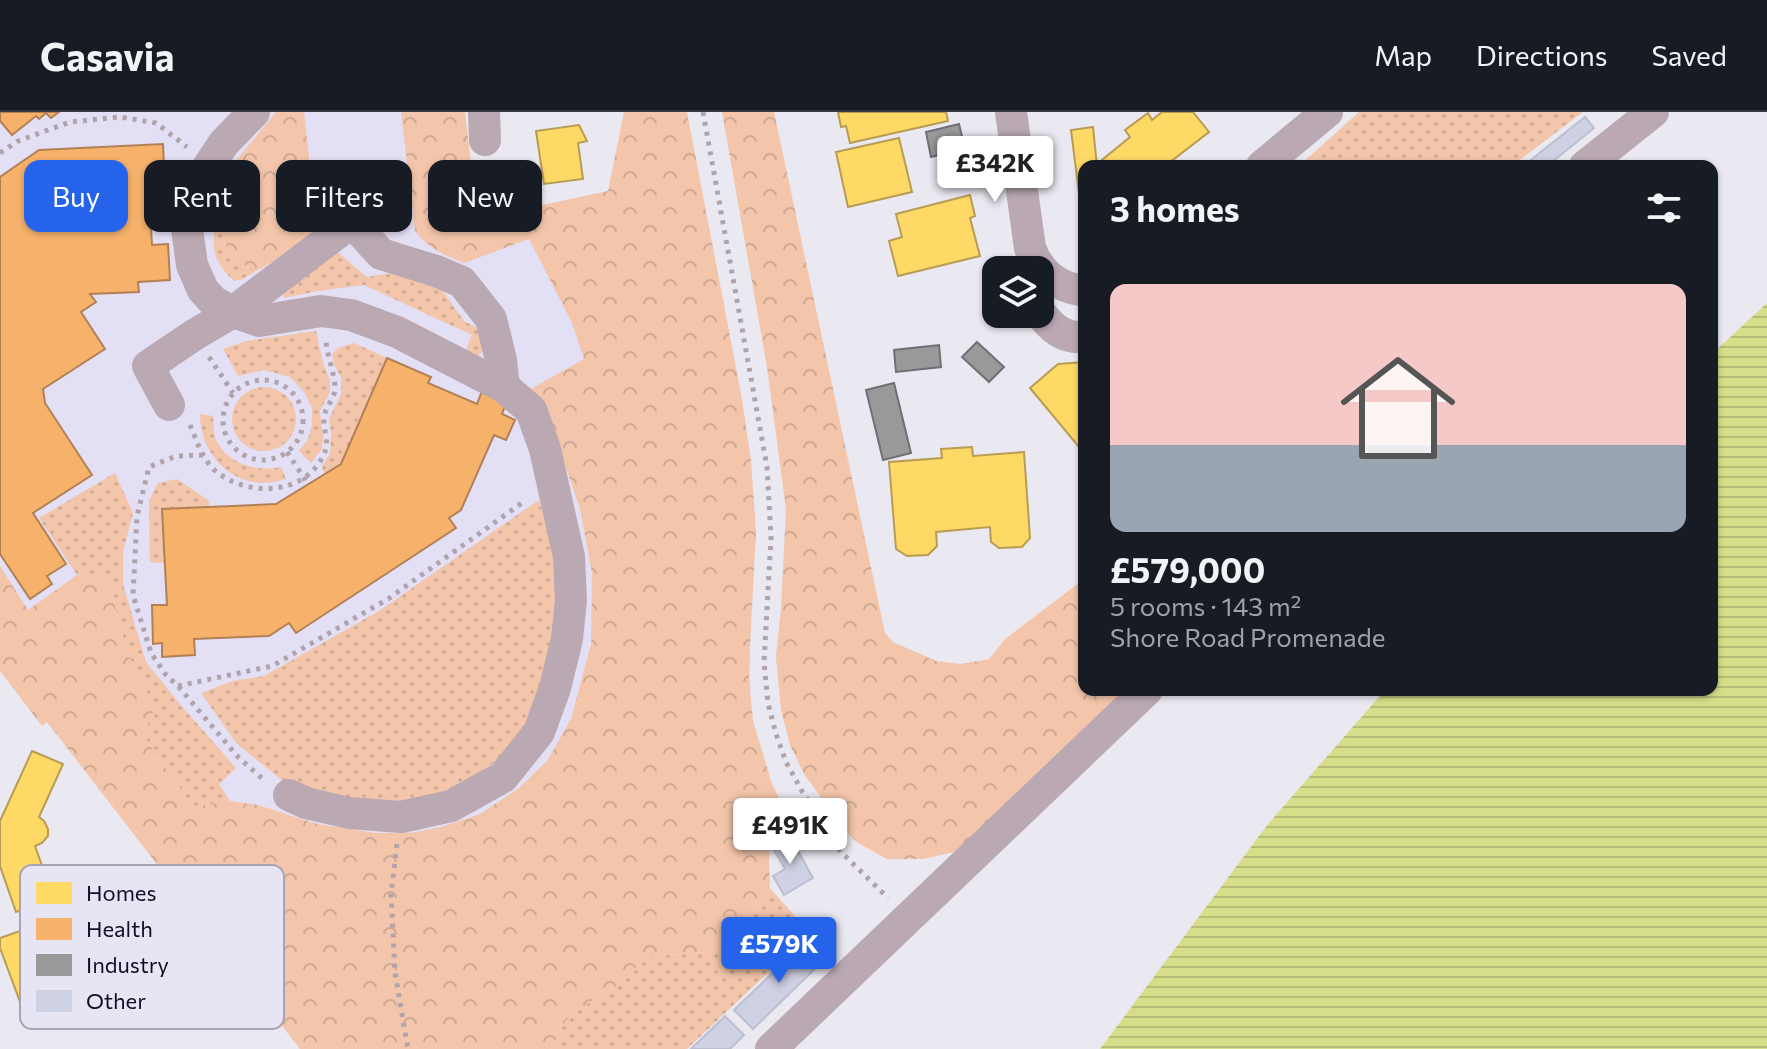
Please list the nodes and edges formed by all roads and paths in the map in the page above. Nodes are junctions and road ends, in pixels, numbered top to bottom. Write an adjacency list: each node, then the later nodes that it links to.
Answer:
1 (254, 112): 8 (street)
2 (703, 112): 31 (path)
3 (1011, 112): 12 (street)
4 (1327, 112): 9 (street)
5 (1653, 112): 10 (street)
6 (0, 153): 7 (path)
7 (200, 160)
8 (212, 160)
9 (1269, 160)
10 (1593, 160)
11 (187, 232): 16 (street)
12 (1033, 256)
13 (1054, 282): 14 (street)
14 (1078, 290)
15 (324, 311): 16 (street); 20 (street); 25 (path)
16 (233, 312): 18 (street); 20 (street)
17 (1054, 328): 19 (street)
18 (194, 335): 21 (path); 22 (street)
19 (1078, 338)
20 (504, 387): 30 (street)
21 (233, 393): 23 (path); 23 (path)
22 (169, 405): 24 (path)
23 (287, 452): 25 (path)
24 (203, 455): 25 (path); 27 (path)
25 (306, 481)
26 (532, 494): 27 (path)
27 (178, 686): 29 (path)
28 (1141, 696): 31 (street)
29 (289, 795): 30 (street)
30 (401, 817): 32 (path)
31 (909, 918): 33 (street)
32 (408, 1049)
33 (771, 1049)

